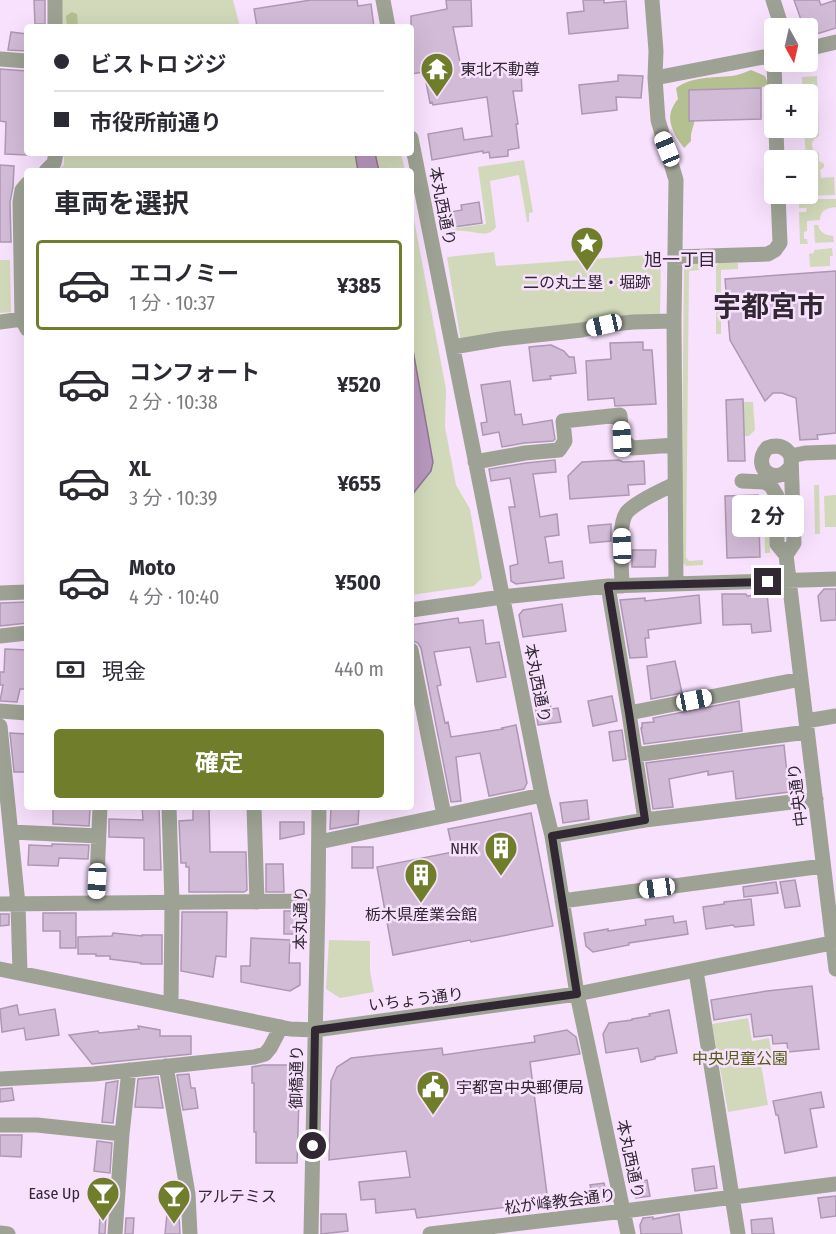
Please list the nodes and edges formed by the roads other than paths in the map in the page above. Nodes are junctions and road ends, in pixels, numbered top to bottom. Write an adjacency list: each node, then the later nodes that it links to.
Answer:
1 (55, 0): 6 (street)
2 (383, 0): 7 (street)
3 (652, 0): 13 (street)
4 (772, 0): 5 (street)
5 (778, 18)
6 (55, 24)
7 (387, 24)
8 (836, 42): 9 (street)
9 (818, 46)
10 (764, 57): 13 (street)
11 (0, 59): 12 (street)
12 (24, 61)
13 (655, 78): 17 (street)
14 (414, 153): 22 (street, 本丸西通り)
15 (24, 188): 18 (street)
16 (778, 204): 17 (street)
17 (675, 257): 19 (street)
18 (24, 300)
19 (674, 321): 22 (street); 23 (street)
20 (0, 322): 21 (street)
21 (24, 324)
22 (453, 347): 26 (street, 本丸西通り)
23 (675, 445): 26 (street); 29 (street)
24 (836, 452): 25 (street)
25 (791, 461): 27 (street); 28 (street); 31 (street)
26 (475, 462): 38 (street, 本丸西通り)
27 (761, 462): 28 (street); 30 (street)
28 (776, 476): 30 (street)
29 (675, 484): 34 (street); 35 (street)
30 (777, 496): 31 (street)
31 (786, 555): 33 (street, 中央通り)
32 (836, 579): 33 (street)
33 (789, 582): 34 (street); 43 (street, 中央通り)
34 (676, 584): 35 (street)
35 (615, 586): 38 (street); 46 (street)
36 (0, 592): 37 (street)
37 (24, 592)
38 (502, 597): 39 (street); 51 (street, 本丸西通り)
39 (414, 610)
40 (24, 633): 41 (street)
41 (0, 636)
42 (414, 665): 57 (street)
43 (801, 679): 46 (street); 49 (street, 中央通り)
44 (0, 711): 45 (street)
45 (24, 713)
46 (629, 713): 50 (street)
47 (836, 716): 49 (street)
48 (0, 726): 59 (street)
49 (806, 726): 50 (street); 52 (street, 中央通り)
50 (635, 755): 58 (street)
51 (542, 795): 57 (street); 61 (street, 本丸西通り)
52 (816, 800): 58 (street); 63 (street, 中央通り)
53 (100, 810): 60 (street)
54 (169, 810): 68 (street)
55 (254, 810): 65 (street)
56 (319, 810): 62 (street, 本丸通り)
57 (444, 815): 62 (street)
58 (645, 820): 61 (street)
59 (11, 832): 60 (street); 70 (street)
60 (99, 836): 67 (street)
61 (552, 836): 64 (street, 本丸西通り)
62 (319, 842): 66 (street, 本丸通り)
63 (823, 866): 64 (street); 71 (street, 中央通り)
64 (562, 901): 76 (street, 本丸西通り)
65 (257, 902): 66 (street); 68 (street)
66 (318, 902): 79 (street, 本丸通り)
67 (96, 903): 68 (street); 70 (street)
68 (172, 903): 77 (street)
69 (0, 904): 70 (street)
70 (18, 904): 75 (street)
71 (834, 943): 73 (street, 中央通り); 74 (street, いちょう通り)
72 (0, 969): 75 (street, いちょう通り)
73 (836, 969)
74 (696, 970): 76 (street, いちょう通り); 86 (street)
75 (20, 973): 77 (street, いちょう通り)
76 (577, 994): 79 (street, いちょう通り); 87 (street, 本丸西通り)
77 (171, 1004): 78 (street, いちょう通り)
78 (281, 1027): 79 (street, いちょう通り); 80 (street)
79 (315, 1030): 93 (street, 御橋通り)
80 (166, 1066): 81 (street); 92 (street)
81 (129, 1070): 82 (street); 84 (street)
82 (0, 1079)
83 (0, 1125): 84 (street)
84 (122, 1134): 91 (street)
85 (836, 1184): 86 (street, 松が峰教会通り)
86 (732, 1197): 87 (street, 松が峰教会通り); 96 (street)
87 (624, 1212): 88 (street, 松が峰教会通り); 95 (street, 本丸西通り)
88 (488, 1231): 94 (street, 松が峰教会通り)
89 (0, 1233): 90 (street)
90 (8, 1234)
91 (115, 1234)
92 (190, 1234)
93 (310, 1234)
94 (430, 1234)
95 (628, 1234)
96 (738, 1234)

